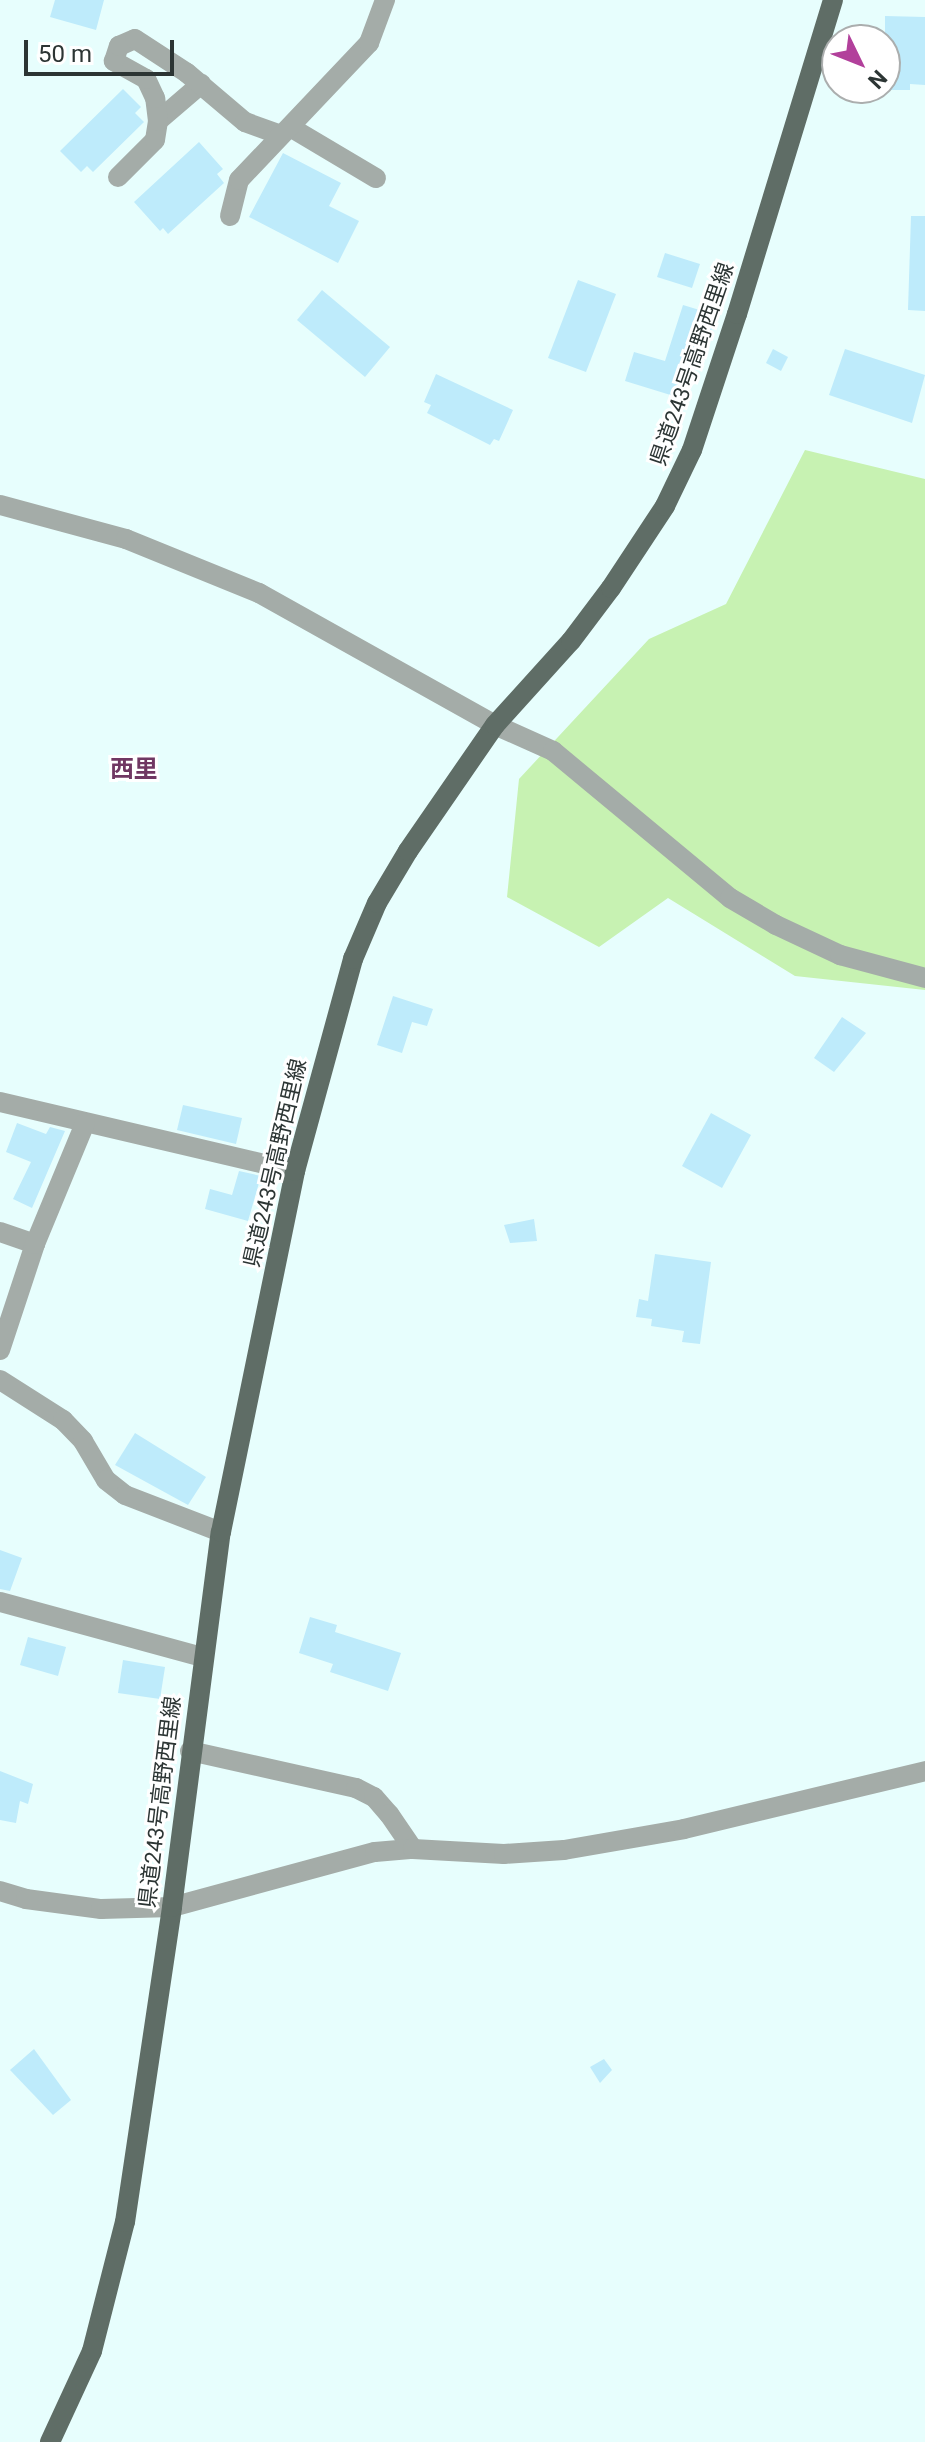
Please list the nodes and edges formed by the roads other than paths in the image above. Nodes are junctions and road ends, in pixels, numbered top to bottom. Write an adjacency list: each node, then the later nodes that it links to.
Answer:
1 (385, 0): 5 (street)
2 (833, 0): 10 (main road, 県道243号高野西里線)
3 (201, 84): 4 (street); 4 (street); 5 (street)
4 (158, 121): 6 (street)
5 (286, 131): 7 (street); 8 (street)
6 (118, 177)
7 (376, 178)
8 (230, 216)
9 (0, 505): 10 (street)
10 (495, 725): 11 (street); 14 (main road, 県道243号高野西里線)
11 (925, 978)
12 (0, 1102): 13 (street)
13 (85, 1123): 14 (street); 16 (street)
14 (295, 1171): 19 (main road, 県道243号高野西里線)
15 (0, 1232): 16 (street)
16 (35, 1244): 17 (street)
17 (0, 1350)
18 (0, 1380): 19 (street)
19 (221, 1532): 21 (main road, 県道243号高野西里線)
20 (0, 1602): 21 (street)
21 (203, 1657): 22 (main road, 県道243号高野西里線)
22 (190, 1751): 24 (street); 26 (main road, 県道243号高野西里線)
23 (925, 1771): 24 (street)
24 (413, 1849): 26 (street)
25 (0, 1891): 26 (street)
26 (172, 1907): 27 (main road, 県道243号高野西里線)
27 (50, 2442)

